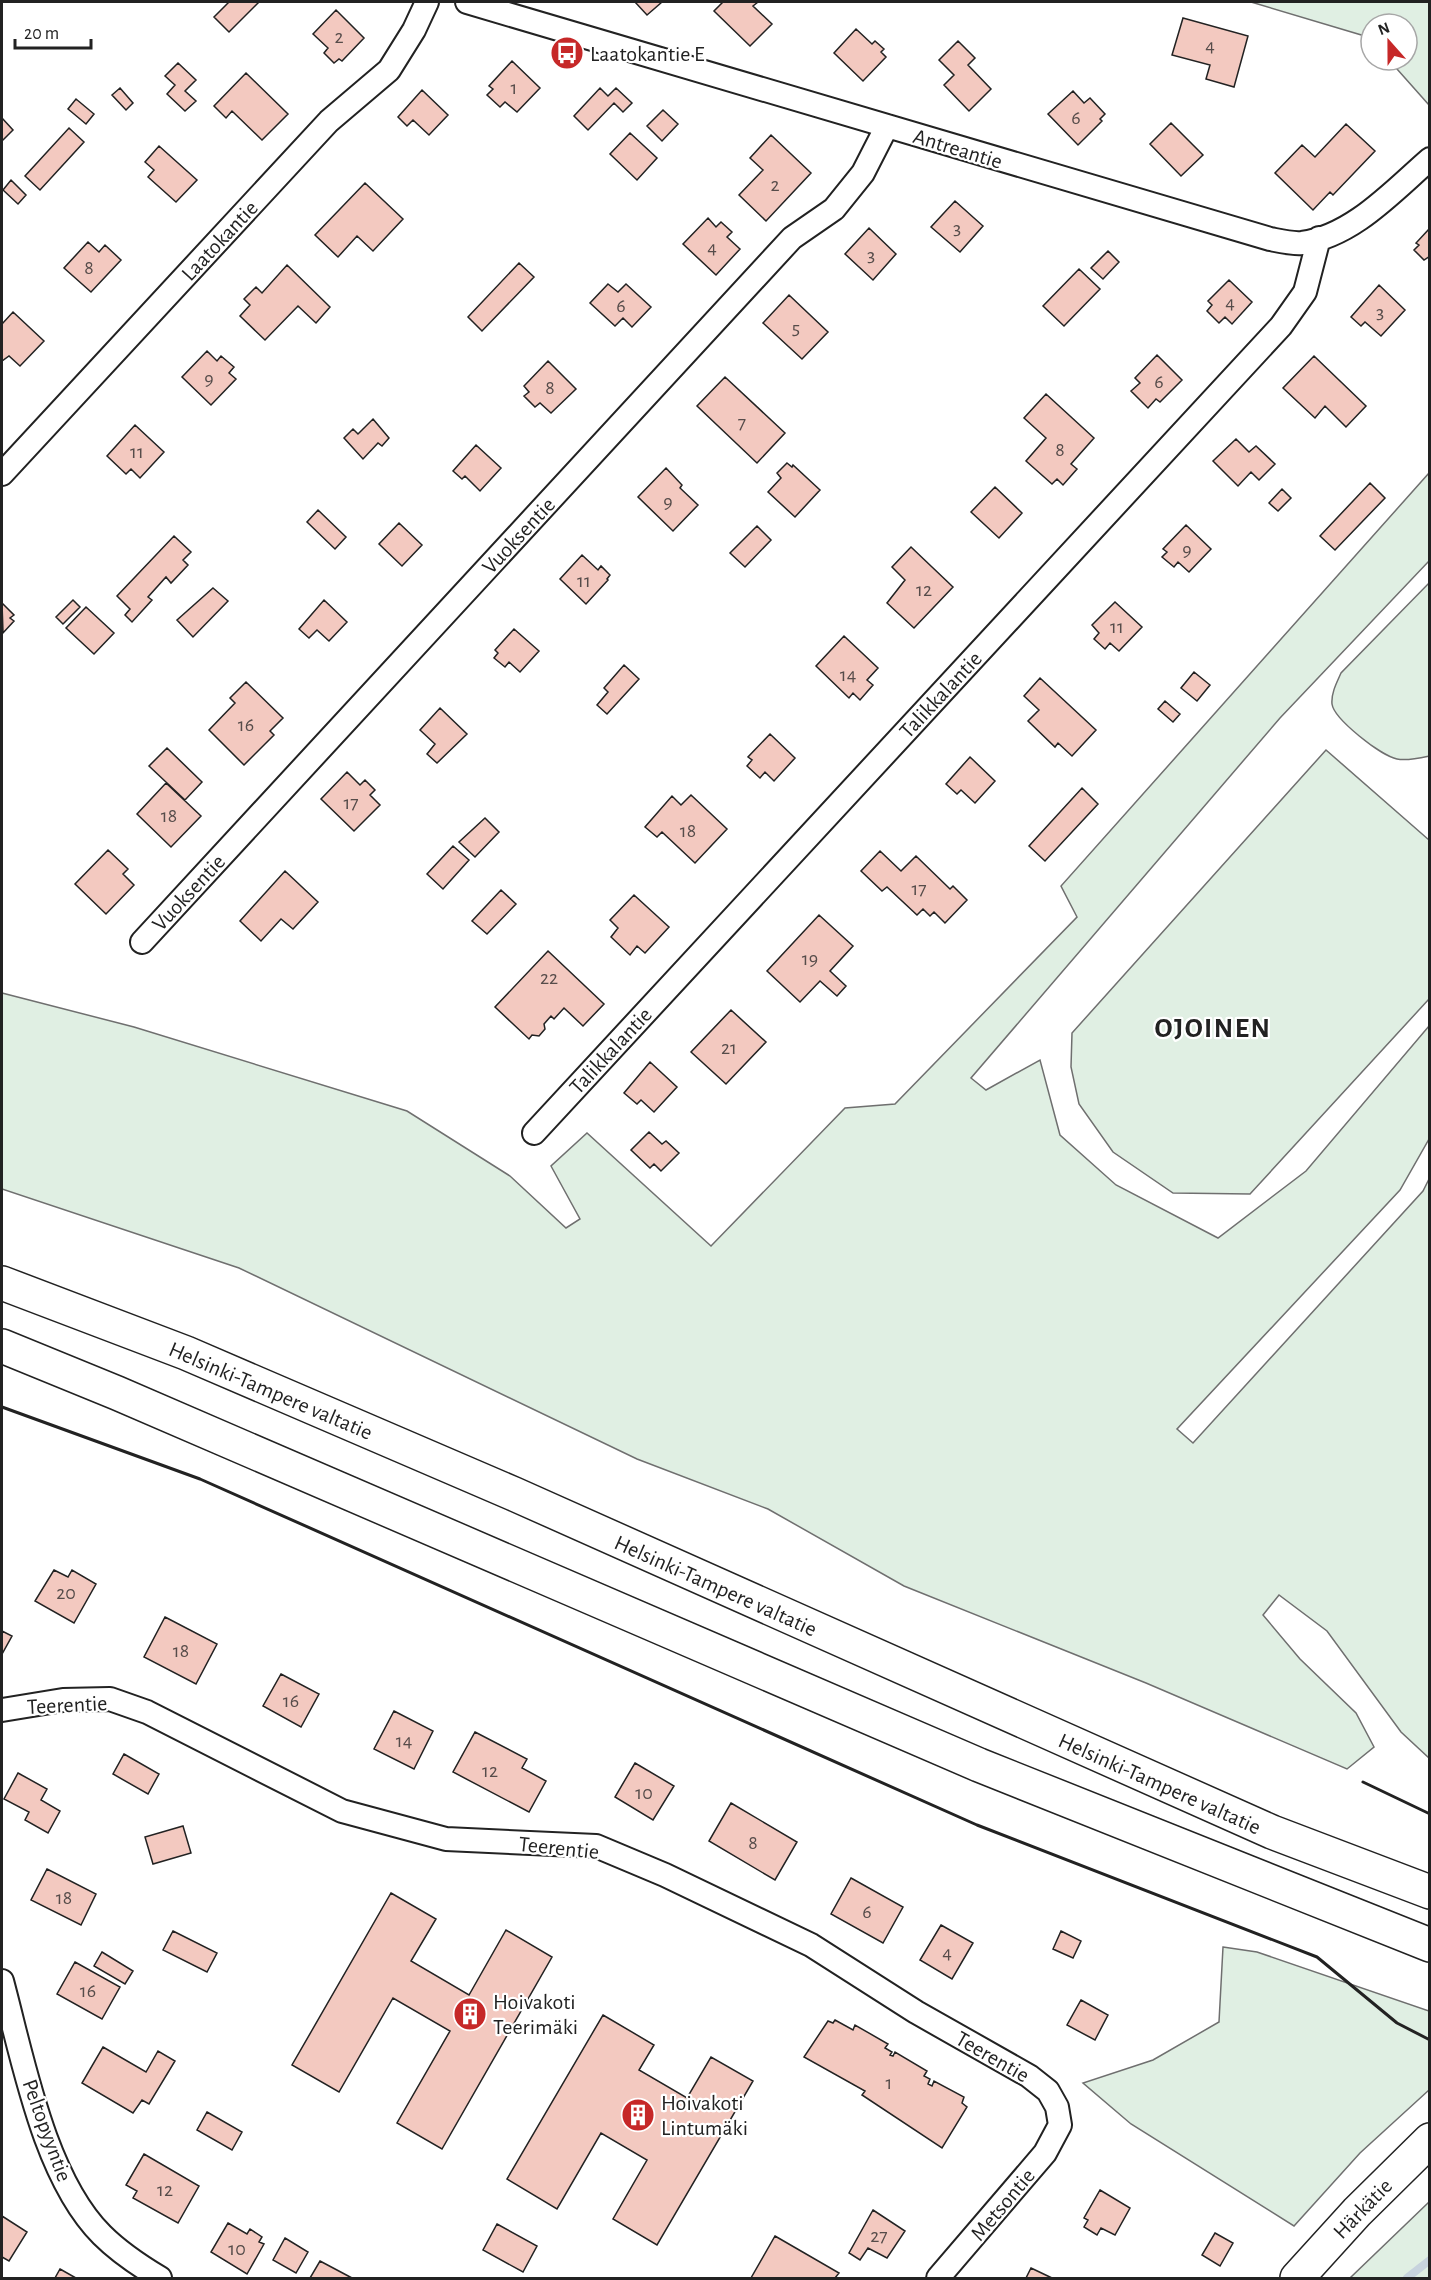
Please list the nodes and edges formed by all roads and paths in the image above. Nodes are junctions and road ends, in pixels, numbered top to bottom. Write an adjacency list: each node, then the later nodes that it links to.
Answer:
1 (427, 2): 6 (street, Laatokantie)
2 (467, 2): 3 (street, Antreantie)
3 (887, 126): 5 (street, Antreantie); 7 (street, Vuoksentie)
4 (1430, 159): 5 (street, Antreantie)
5 (1319, 238): 8 (street, Talikkalantie)
6 (2, 474)
7 (142, 942)
8 (534, 1133)
9 (2, 1283): 12 (main road, Helsinki-Tampere valtatie)
10 (2, 1346): 13 (main road)
11 (2, 1710): 15 (street, Teerentie)
12 (1430, 1892)
13 (1430, 1945)
14 (2, 1981): 17 (street, Peltopyyntie)
15 (1060, 2126): 18 (street, Metsontie)
16 (1430, 2140): 19 (main road, Härkätie)
17 (160, 2278)
18 (938, 2278)
19 (1297, 2278)

